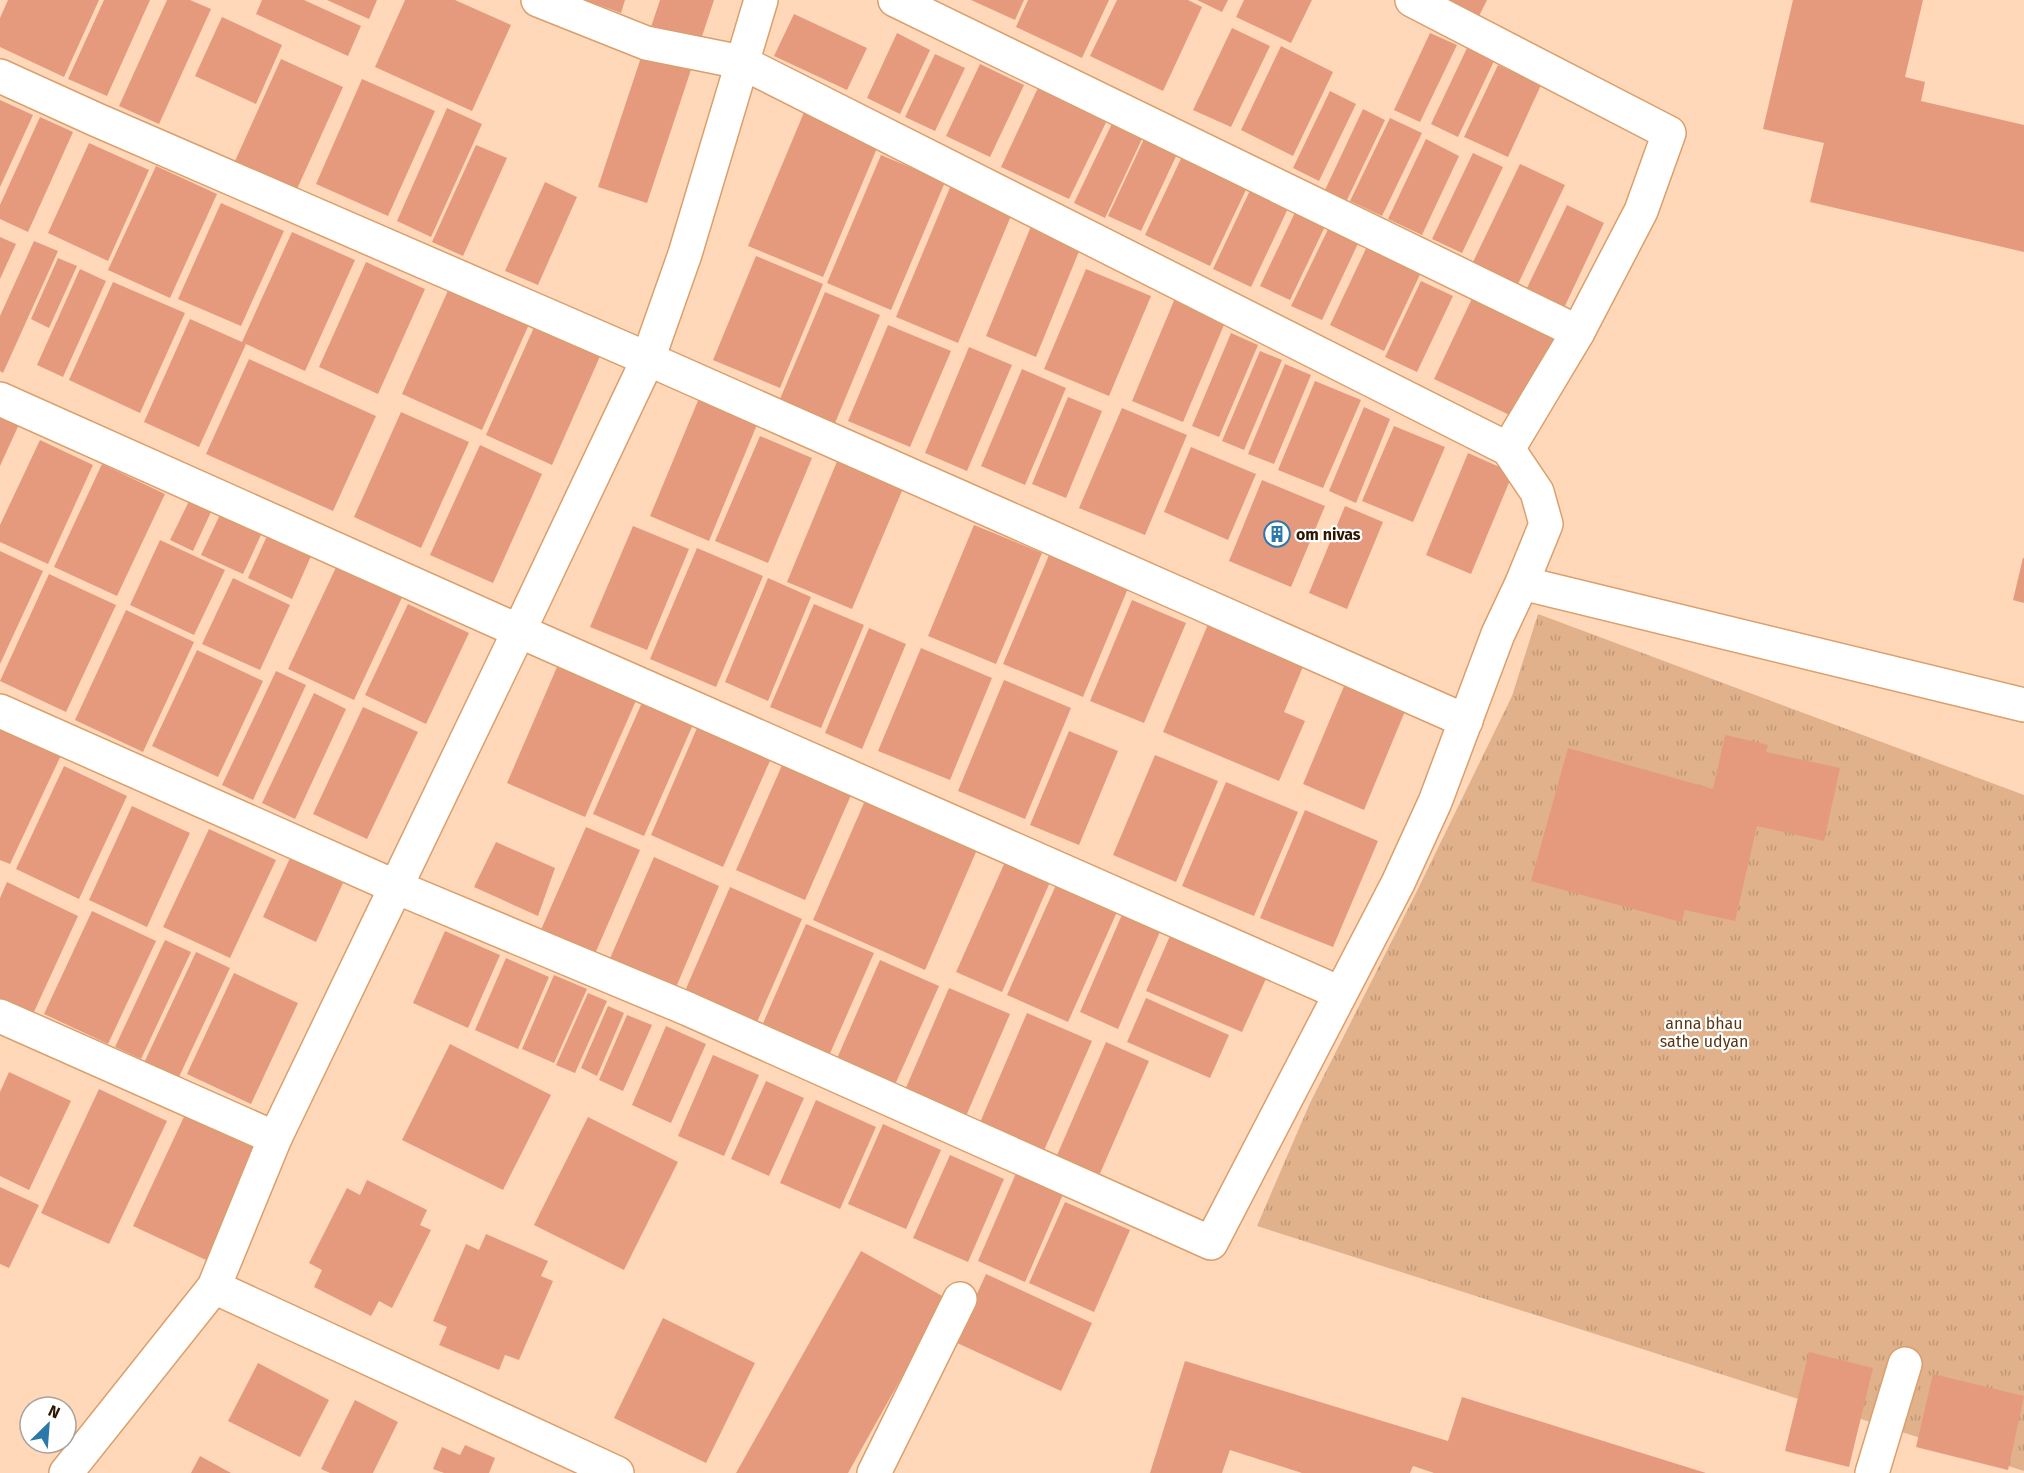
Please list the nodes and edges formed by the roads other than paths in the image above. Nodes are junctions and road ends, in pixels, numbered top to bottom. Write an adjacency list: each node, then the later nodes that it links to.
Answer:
1 (538, 0): 5 (street)
2 (761, 0): 5 (street)
3 (895, 0): 7 (street)
4 (1412, 0): 7 (street)
5 (741, 62): 8 (street); 10 (street)
6 (0, 76): 8 (street)
7 (1578, 332): 10 (street)
8 (648, 359): 12 (street); 15 (street)
9 (0, 399): 12 (street)
10 (1508, 449): 11 (street)
11 (1522, 584): 13 (street); 15 (street)
12 (519, 631): 16 (street); 17 (street)
13 (2024, 705)
14 (0, 711): 16 (street)
15 (1466, 721): 17 (street)
16 (396, 887): 17 (street); 19 (street)
17 (1340, 993)
18 (0, 1016): 19 (street)
19 (274, 1138): 20 (street)
20 (214, 1287): 23 (street); 24 (street)
21 (960, 1299): 25 (street)
22 (1905, 1364): 26 (street)
23 (66, 1473)
24 (617, 1473)
25 (874, 1473)
26 (1872, 1473)

